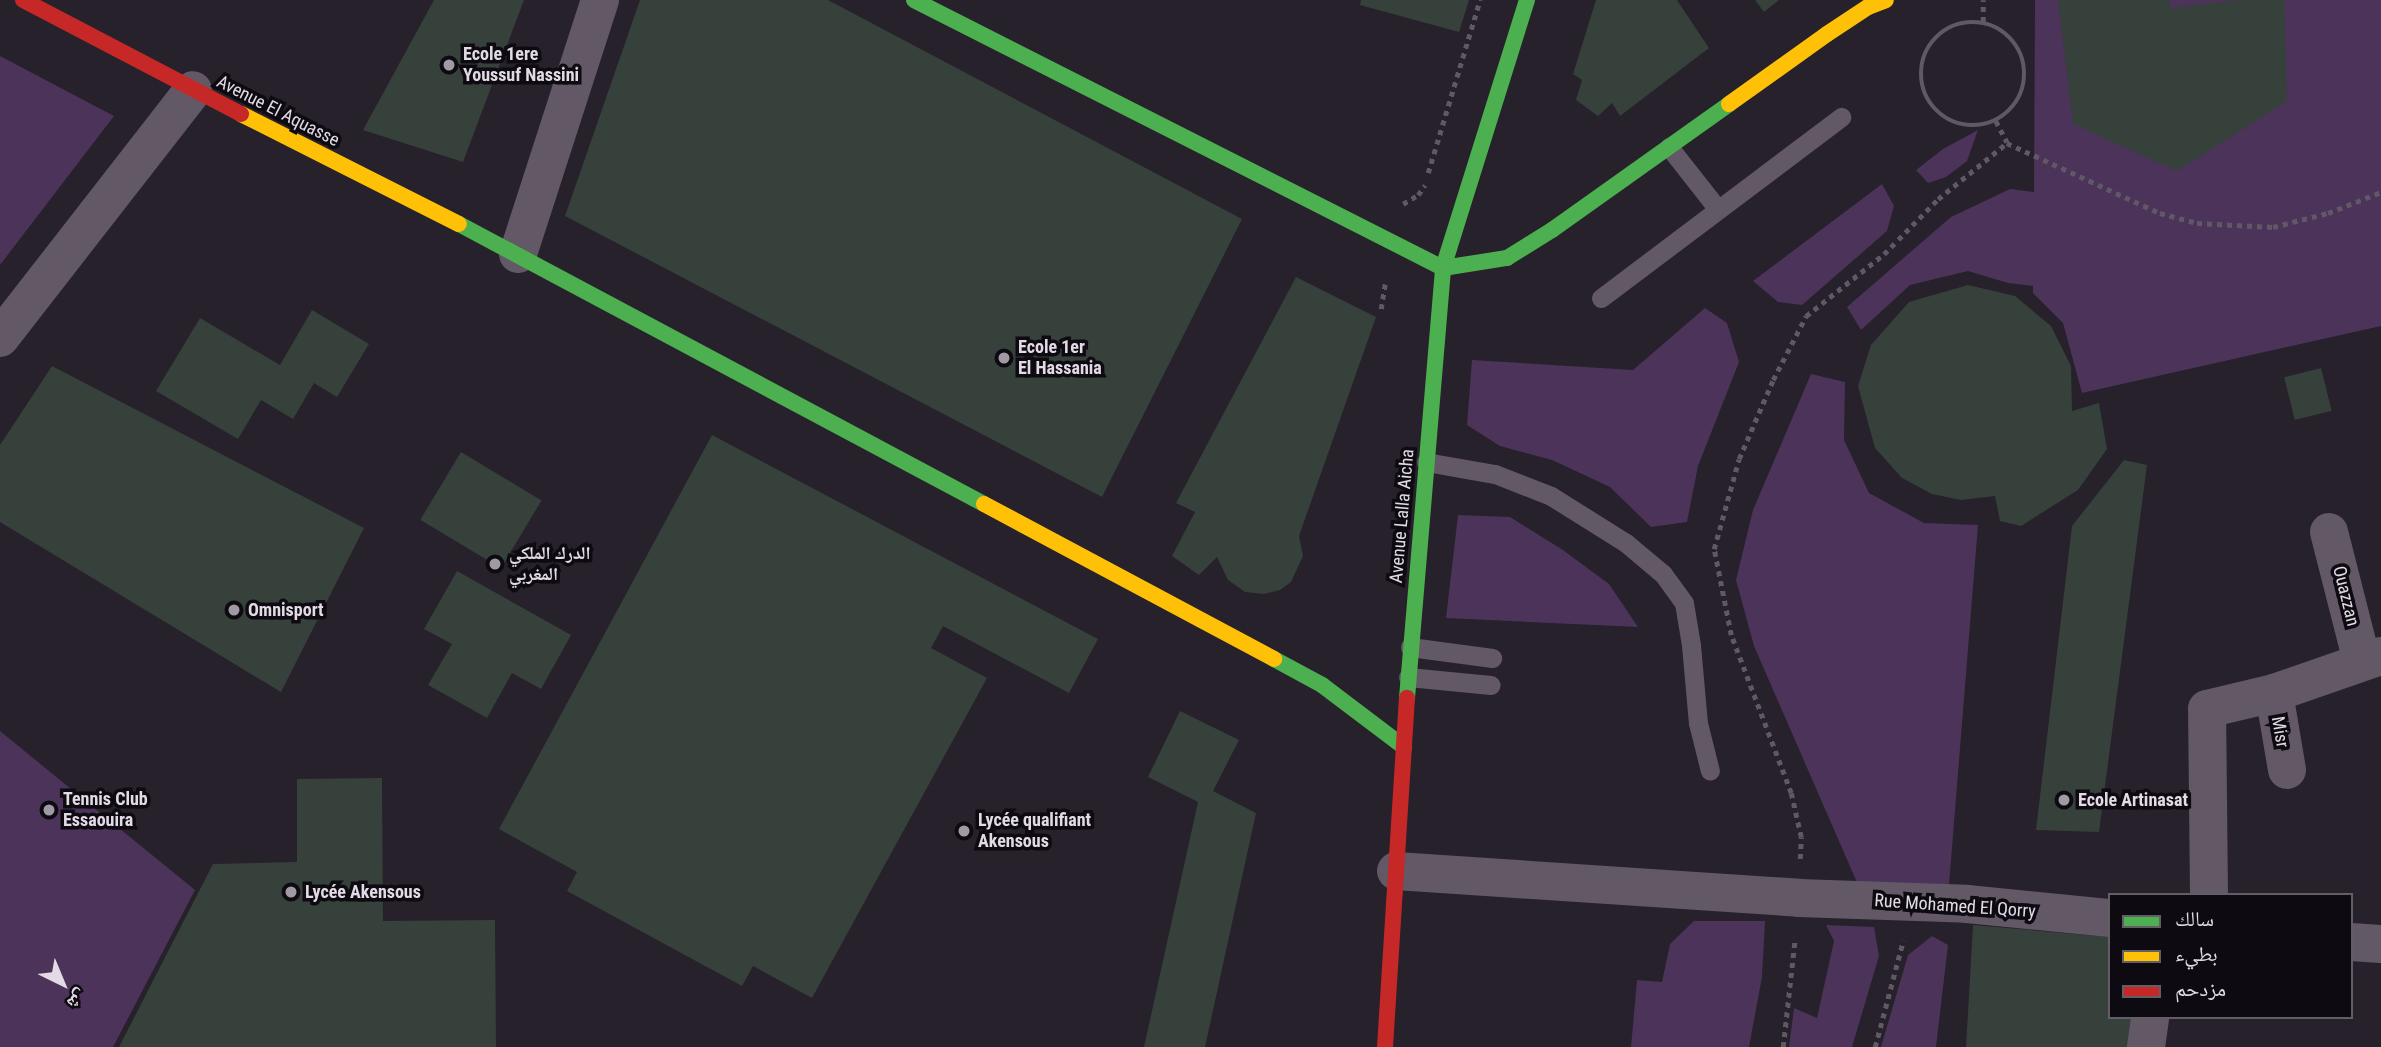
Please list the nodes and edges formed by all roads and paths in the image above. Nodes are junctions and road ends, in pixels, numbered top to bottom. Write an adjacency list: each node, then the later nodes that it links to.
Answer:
1 (23, 0): 9 (street, Avenue El Aquasse)
2 (600, 0): 17 (street)
3 (914, 0): 18 (street)
4 (1480, 0): 15 (path)
5 (1527, 0): 18 (street, Avenue Lalla Aicha)
6 (1886, 0): 13 (street)
7 (1983, 0): 8 (path)
8 (1983, 22): 11 (path); 11 (path)
9 (193, 90): 17 (street, Avenue El Aquasse); 20 (street)
10 (1841, 117): 16 (lane)
11 (1996, 121): 12 (path)
12 (2007, 142): 14 (path); 34 (path)
13 (1669, 147): 16 (lane); 18 (street)
14 (2381, 192)
15 (1398, 206)
16 (1717, 208): 19 (lane)
17 (518, 254): 29 (street, Avenue El Aquasse)
18 (1443, 268): 21 (street, Avenue Lalla Aicha)
19 (1601, 298)
20 (0, 338)
21 (1426, 462): 23 (street, Avenue Lalla Aicha); 31 (lane)
22 (2329, 532): 25 (street, Ouazzan)
23 (1410, 647): 24 (lane); 26 (street, Avenue Lalla Aicha)
24 (1492, 658)
25 (2372, 659): 28 (street)
26 (1408, 677): 27 (lane); 29 (street, Avenue Lalla Aicha)
27 (1491, 685)
28 (2274, 693): 30 (street, Misr); 33 (street)
29 (1404, 747): 32 (street, Avenue Lalla Aicha)
30 (2287, 770)
31 (1710, 771)
32 (1396, 872): 34 (street, Rue Mohamed El Qorry); 40 (street, Avenue Lalla Aicha)
33 (2209, 893)
34 (1799, 898): 35 (street, Rue Mohamed El Qorry); 41 (path)
35 (1908, 902): 36 (street, Rue Mohamed El Qorry); 42 (path)
36 (2108, 918)
37 (2353, 942): 38 (street)
38 (2381, 944)
39 (2150, 1019): 43 (street)
40 (1385, 1047)
41 (1783, 1047)
42 (1875, 1047)
43 (2146, 1047)

